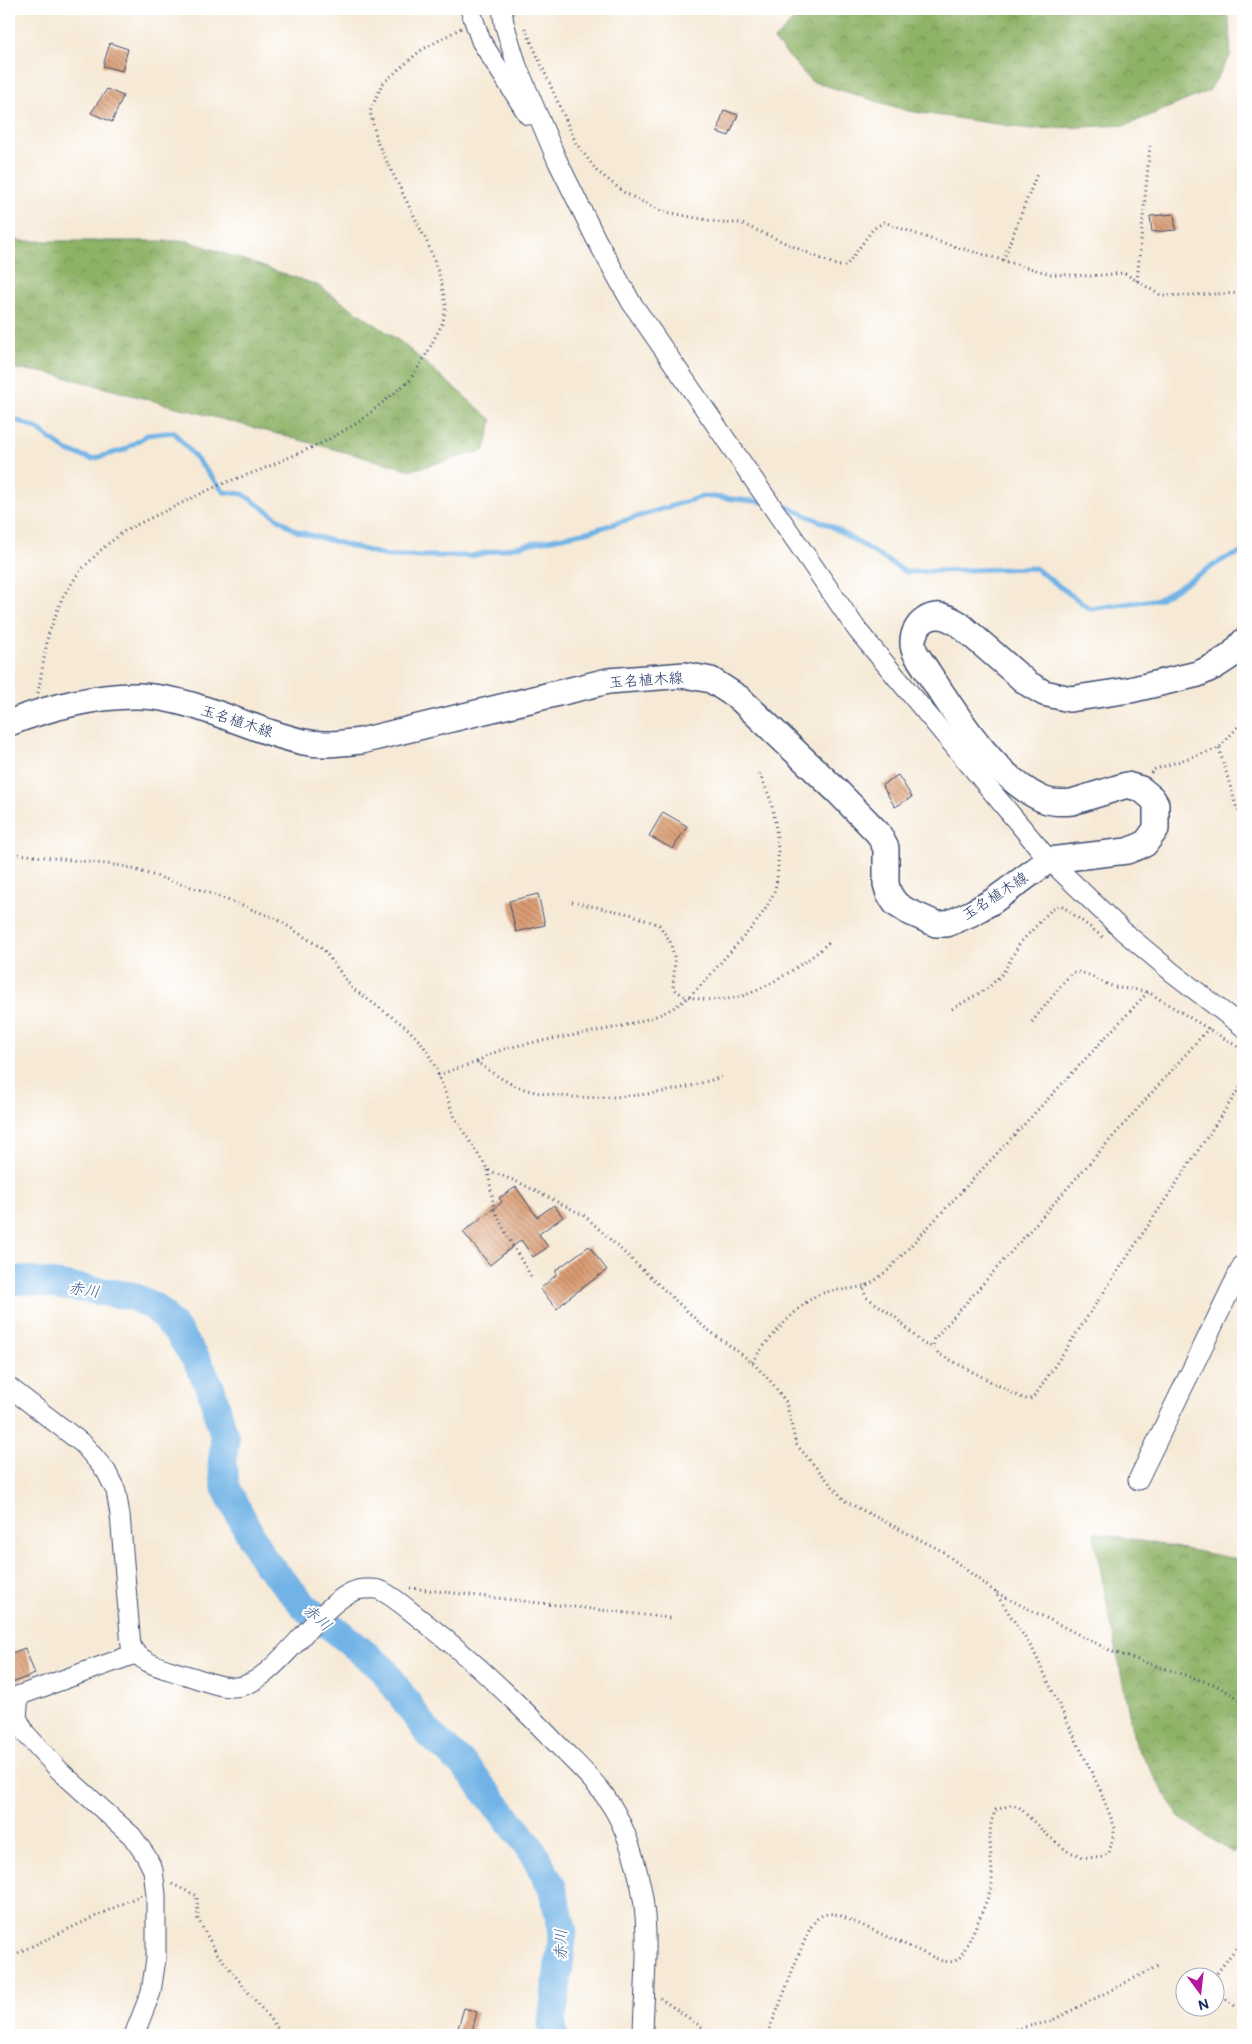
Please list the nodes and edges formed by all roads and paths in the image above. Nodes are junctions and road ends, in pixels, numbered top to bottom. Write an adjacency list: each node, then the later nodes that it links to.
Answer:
1 (502, 9): 5 (street)
2 (472, 14): 5 (street); 11 (path)
3 (525, 26): 7 (path)
4 (1150, 146): 8 (path)
5 (557, 160): 19 (street)
6 (1037, 174): 7 (path)
7 (1004, 260): 8 (path)
8 (1137, 281): 9 (path)
9 (1243, 293)
10 (1243, 642): 16 (main road)
11 (35, 713): 13 (main road, 玉名植木線); 19 (main road, 玉名植木線)
12 (1243, 721): 14 (path)
13 (9, 723)
14 (1219, 748): 16 (path); 17 (path)
15 (758, 770): 24 (path)
16 (1141, 789): 19 (main road, 玉名植木線)
17 (1243, 814)
18 (9, 853): 31 (path)
19 (1049, 860): 21 (street)
20 (572, 902): 24 (path)
21 (1123, 931): 25 (path); 27 (street)
22 (829, 942): 24 (path)
23 (1148, 992): 26 (path); 28 (path); 37 (path)
24 (688, 997): 30 (path)
25 (952, 1009)
26 (1032, 1022)
27 (1243, 1027)
28 (1209, 1028): 29 (path); 38 (path)
29 (1243, 1050)
30 (477, 1062): 31 (path); 32 (path)
31 (438, 1075): 34 (path)
32 (722, 1077)
33 (1243, 1083): 38 (path)
34 (488, 1170): 36 (path); 39 (path)
35 (1243, 1264): 41 (street)
36 (532, 1278)
37 (867, 1285): 38 (path); 39 (path)
38 (933, 1347)
39 (752, 1362): 43 (path)
40 (9, 1386): 45 (street)
41 (1138, 1480)
42 (380, 1590): 44 (path); 45 (street); 53 (street)
43 (995, 1592): 47 (path); 60 (path)
44 (670, 1618)
45 (135, 1654): 46 (street)
46 (14, 1698): 48 (street)
47 (1243, 1701)
48 (156, 1890): 50 (path); 56 (street); 57 (path)
49 (1243, 1939): 52 (path)
50 (9, 1957)
51 (1160, 1965): 61 (path)
52 (1222, 1966)
53 (645, 1987): 58 (street); 59 (path)
54 (1224, 1998): 55 (path)
55 (1243, 2012)
56 (134, 2035)
57 (283, 2035)
58 (643, 2035)
59 (712, 2035)
60 (766, 2035)
61 (986, 2035)

